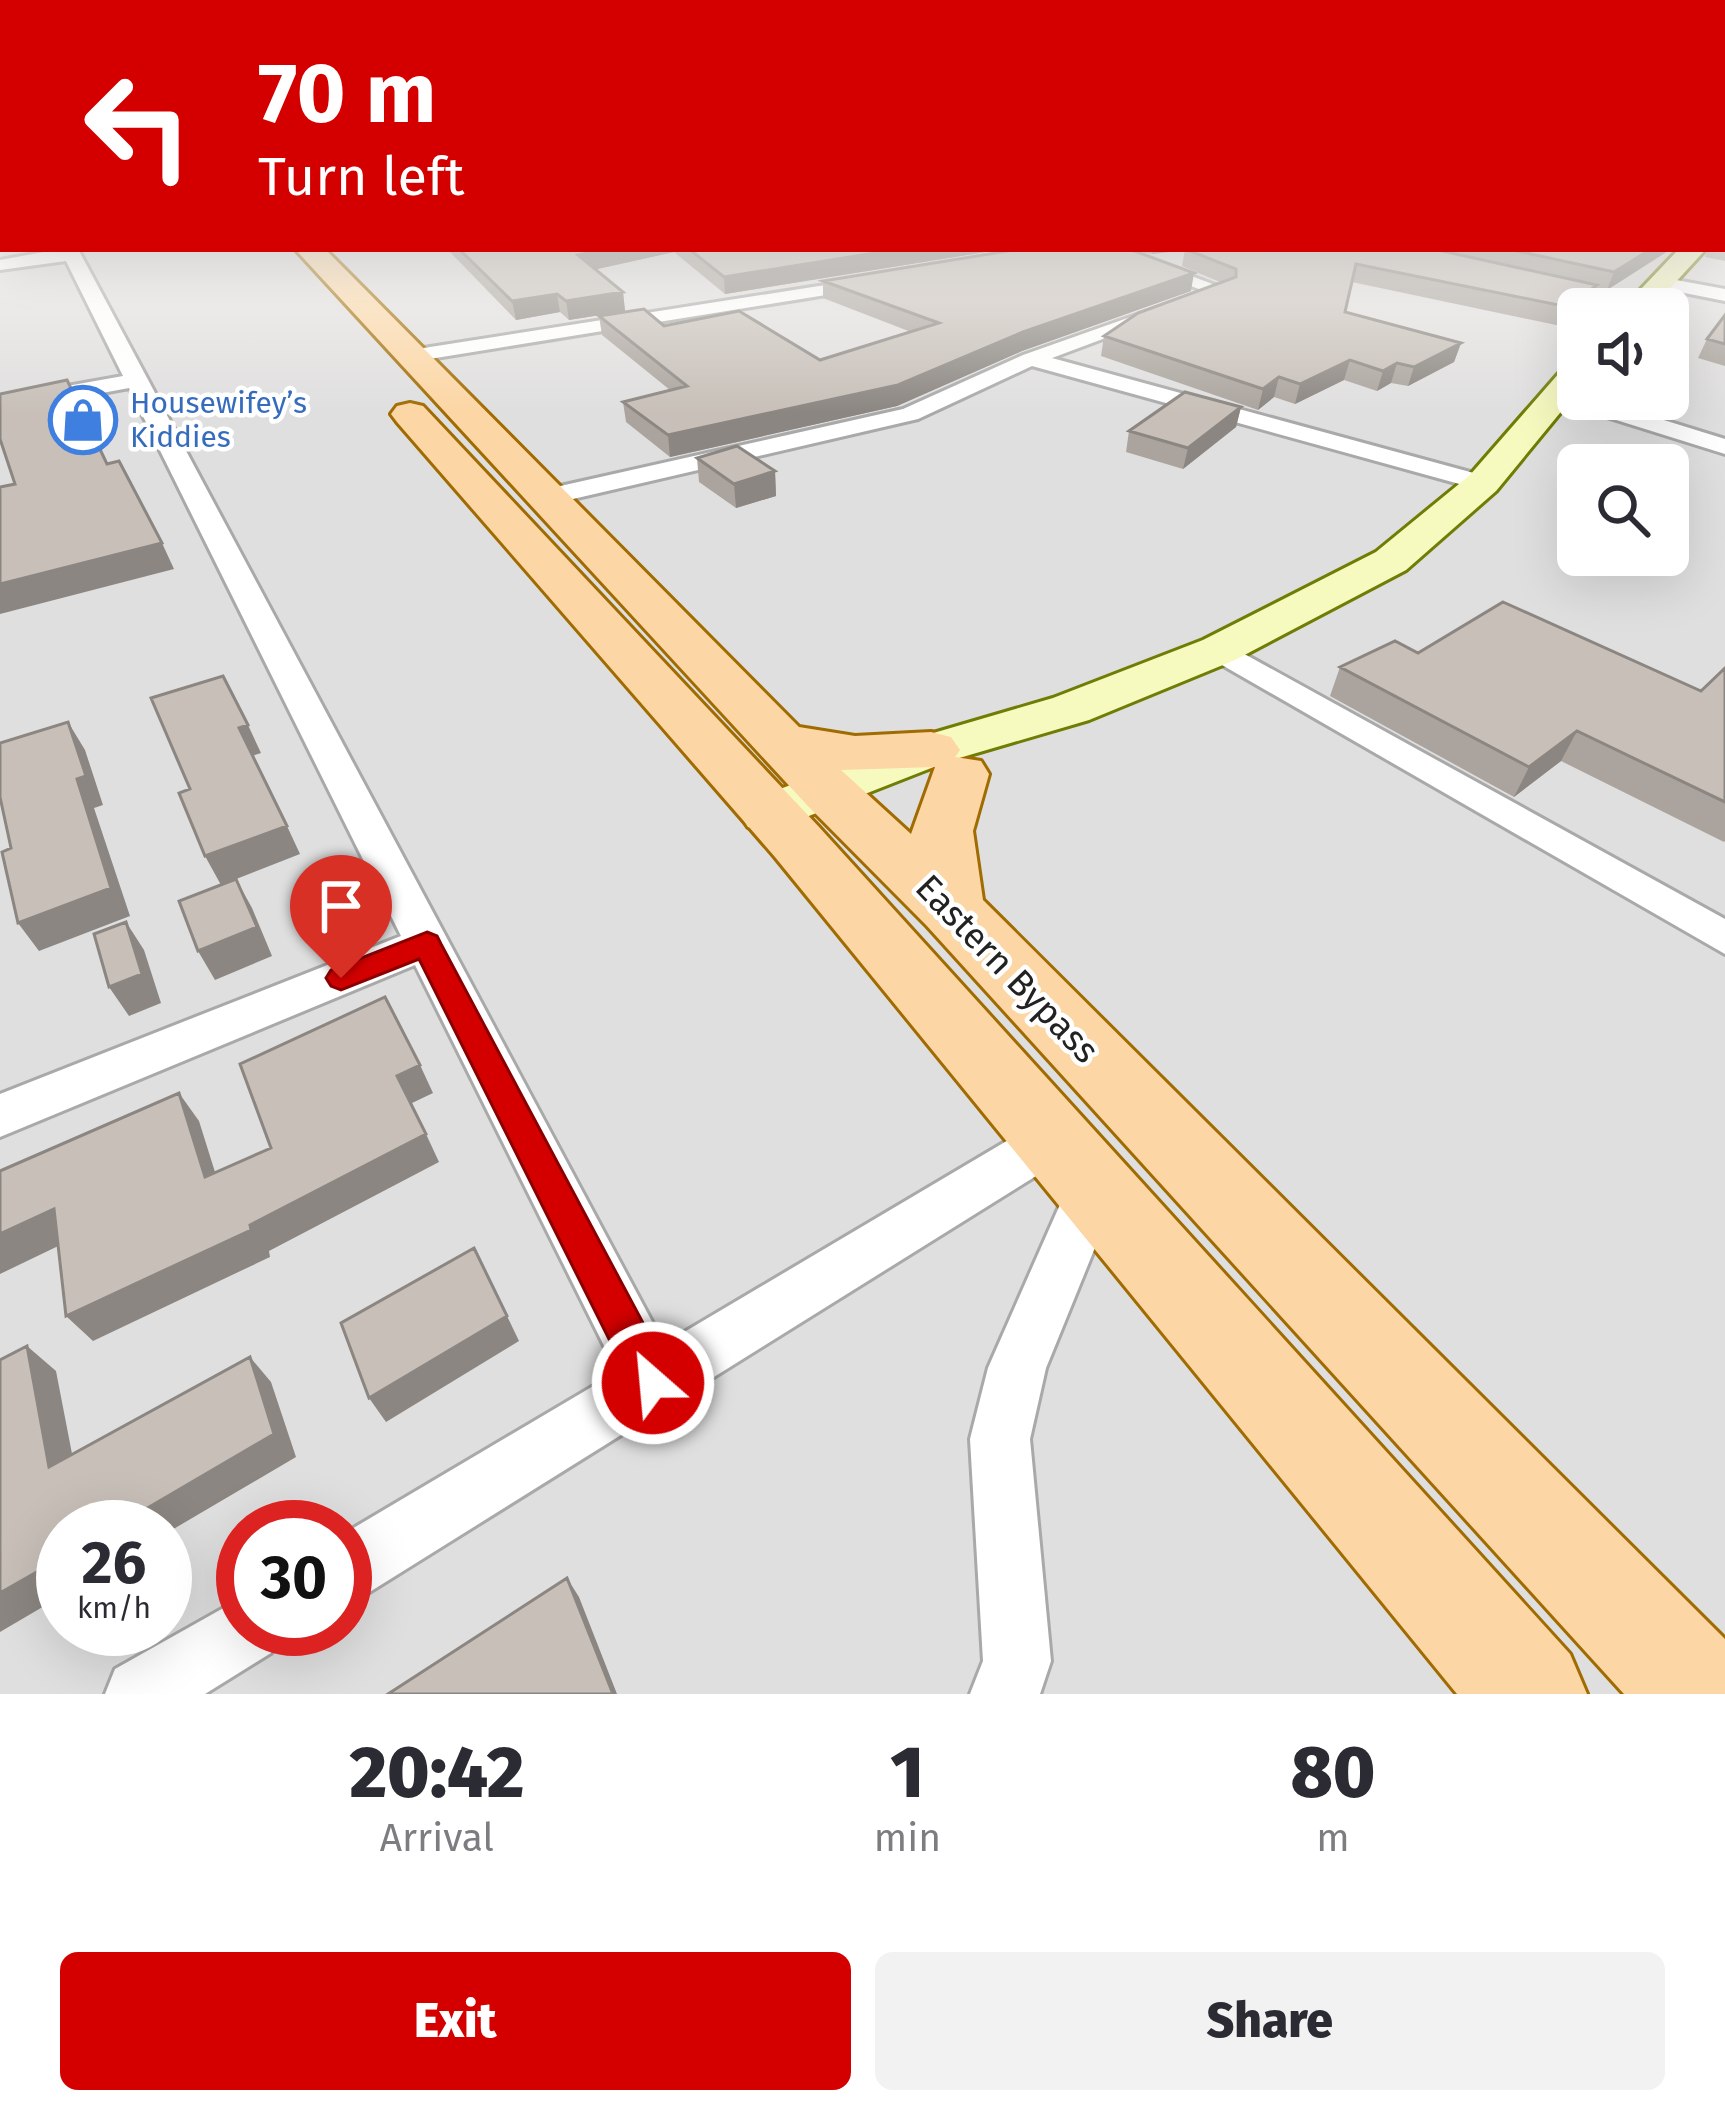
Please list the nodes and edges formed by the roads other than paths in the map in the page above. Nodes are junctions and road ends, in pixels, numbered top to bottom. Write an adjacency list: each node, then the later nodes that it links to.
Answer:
1 (54, 255): 8 (street)
2 (72, 255): 18 (street)
3 (273, 255): 27 (main road, Eastern Bypass)
4 (315, 255): 16 (main road, Eastern Bypass)
5 (1122, 255): 9 (street)
6 (1183, 255): 9 (street)
7 (1687, 255): 13 (street)
8 (0, 265)
9 (1152, 265): 17 (street)
10 (899, 278): 16 (street)
11 (1524, 279): 12 (street)
12 (1579, 288)
13 (1656, 288)
14 (1725, 295): 15 (street)
15 (1689, 297)
16 (411, 356): 24 (main road, Eastern Bypass)
17 (1030, 359): 23 (street); 24 (street)
18 (136, 380): 20 (street); 30 (street)
19 (1557, 394): 23 (street)
20 (0, 405)
21 (1659, 420): 22 (street)
22 (1725, 447)
23 (1483, 483): 25 (street)
24 (547, 497): 27 (main road, Eastern Bypass)
25 (1219, 650): 26 (street); 29 (street)
26 (946, 762): 27 (street); 27 (main road); 28 (main road)
27 (805, 801): 28 (main road, Eastern Bypass); 32 (main road, Eastern Bypass)
28 (951, 909): 39 (main road, Eastern Bypass)
29 (1725, 938)
30 (427, 944): 31 (street); 33 (street)
31 (0, 1116)
32 (1071, 1166): 33 (street); 37 (street); 38 (main road, Eastern Bypass)
33 (653, 1383): 34 (street)
34 (372, 1554)
35 (216, 1648): 36 (street)
36 (140, 1694)
37 (1005, 1694)
38 (1530, 1694)
39 (1700, 1694)

